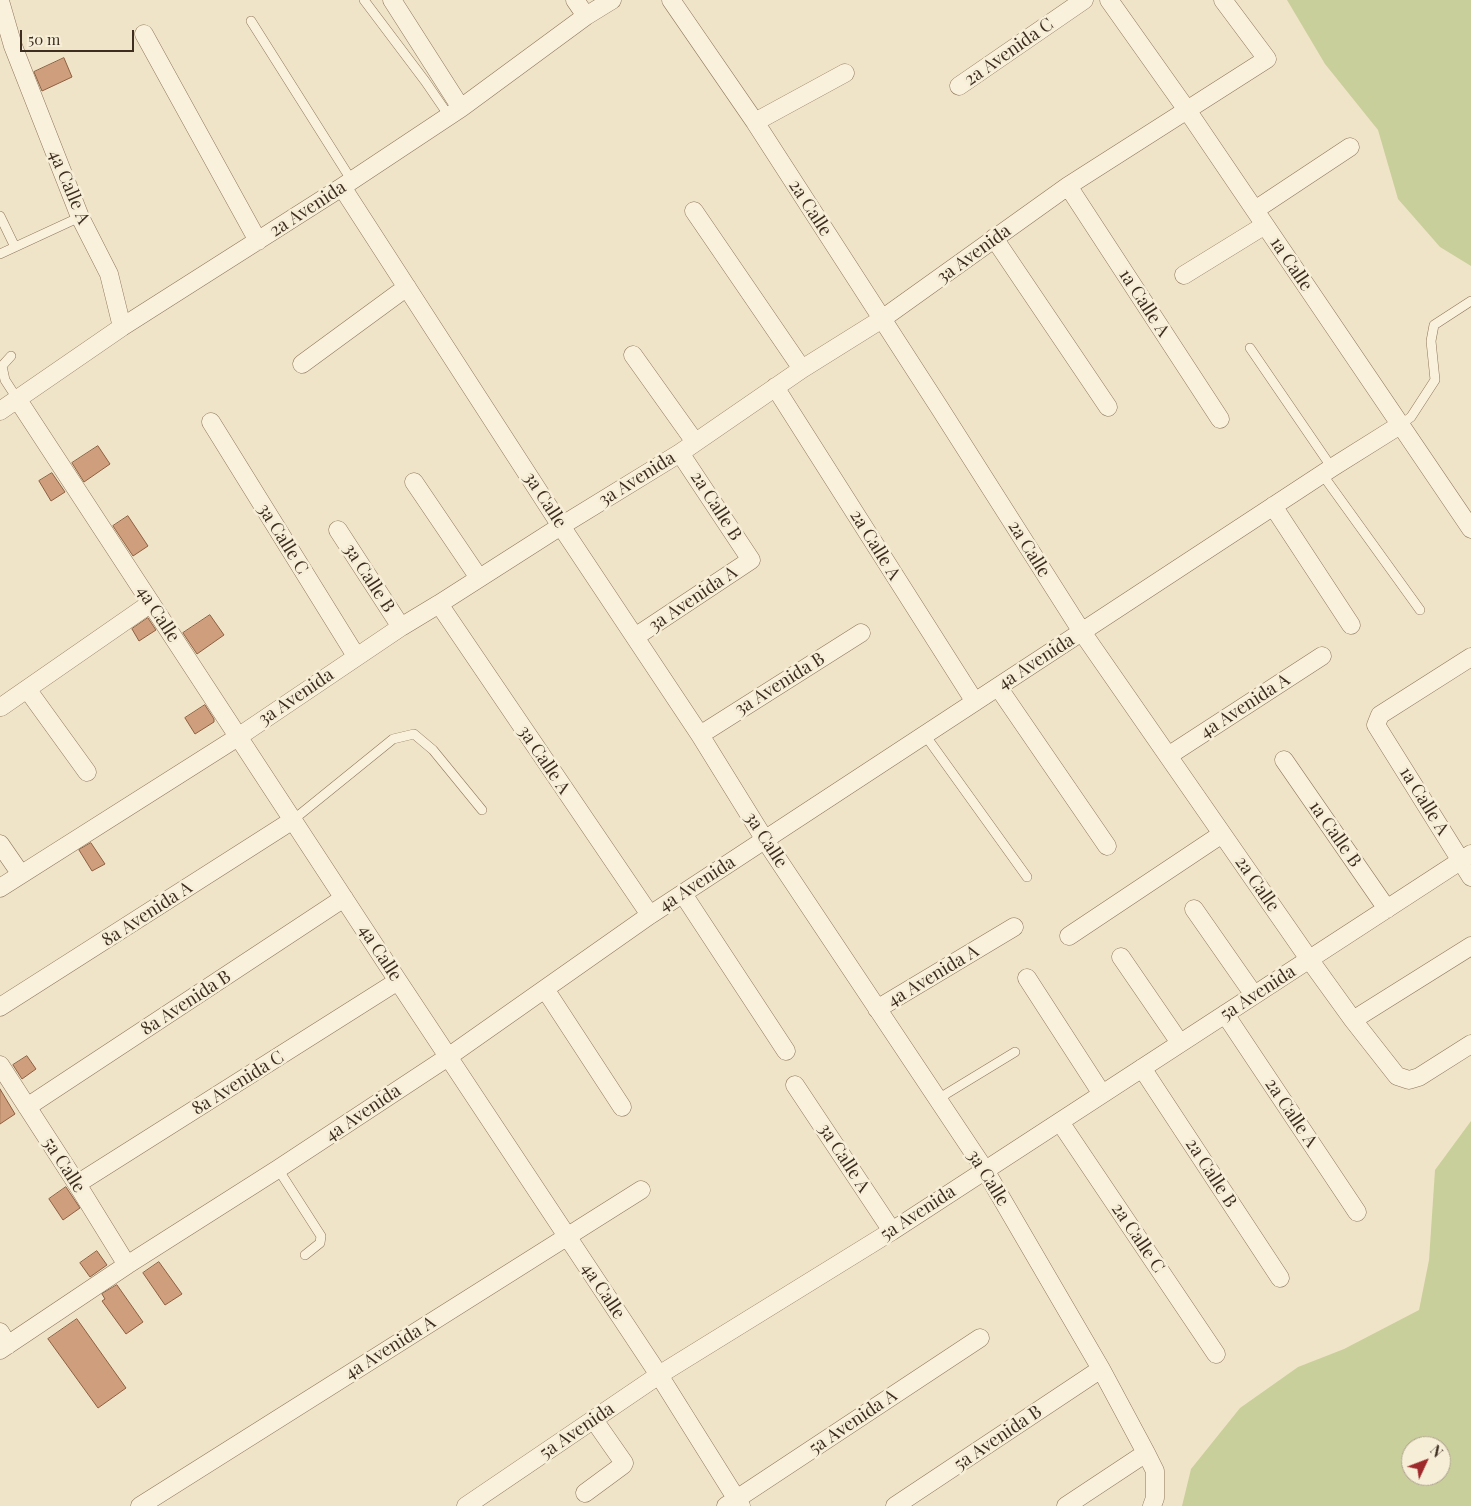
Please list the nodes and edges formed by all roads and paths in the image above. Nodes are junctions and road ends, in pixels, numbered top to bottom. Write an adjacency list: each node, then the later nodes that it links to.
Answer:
1 (364, 0): 17 (lane)
2 (392, 0): 17 (street)
3 (576, 0): 10 (street)
4 (671, 0): 18 (street, 2a Calle)
5 (1084, 0): 15 (street, 2a Avenida C)
6 (1109, 0): 16 (street, 1a Calle)
7 (1223, 0): 16 (street, 3a Avenida)
8 (0, 1): 13 (street)
9 (608, 1): 10 (street, 2a Avenida)
10 (586, 16): 17 (street, 2a Avenida)
11 (251, 21): 20 (lane)
12 (144, 34): 28 (street)
13 (6, 50): 25 (street, 4a Calle A)
14 (845, 73): 18 (street)
15 (959, 86)
16 (1187, 110): 21 (street, 3a Avenida); 22 (street, 1a Calle)
17 (455, 112): 20 (street, 2a Avenida)
18 (755, 122): 34 (street, 2a Calle)
19 (1350, 146): 22 (street)
20 (347, 184): 28 (street, 2a Avenida); 32 (street, 3a Calle)
21 (1068, 186): 27 (street, 3a Avenida); 44 (street, 1a Calle A)
22 (1255, 210): 26 (street, 1a Calle)
23 (694, 211): 40 (street)
24 (0, 216): 29 (lane)
25 (80, 217): 29 (lane); 35 (street, 4a Calle A)
26 (1265, 225): 31 (street); 46 (street, 1a Calle)
27 (994, 238): 34 (street, 3a Avenida); 43 (street)
28 (258, 241): 35 (street, 2a Avenida)
29 (15, 247): 30 (lane)
30 (0, 254)
31 (1184, 276)
32 (407, 286): 39 (street); 53 (street, 3a Calle)
33 (1471, 301): 46 (lane)
34 (882, 319): 40 (street, 3a Avenida); 62 (street, 2a Calle)
35 (122, 327): 42 (street, 2a Avenida)
36 (1250, 348): 49 (lane)
37 (633, 355): 47 (street)
38 (11, 356): 42 (lane)
39 (302, 364)
40 (802, 370): 41 (street, 3a Avenida)
41 (775, 387): 47 (street, 3a Avenida); 70 (street, 2a Calle A)
42 (5, 407): 57 (street, 4a Calle)
43 (1108, 407)
44 (1220, 419)
45 (210, 422): 65 (street, 3a Calle C)
46 (1400, 425): 49 (street, 4a Avenida); 52 (street, 1a Calle)
47 (695, 442): 48 (street, 3a Avenida)
48 (680, 453): 53 (street, 3a Avenida); 55 (street, 2a Calle B)
49 (1327, 471): 51 (street, 4a Avenida); 59 (lane)
50 (414, 482): 56 (street)
51 (1274, 506): 60 (street); 62 (street, 4a Avenida)
52 (1469, 523)
53 (561, 526): 56 (street, 3a Avenida); 64 (street, 3a Calle)
54 (338, 530): 61 (street, 3a Calle B)
55 (751, 560): 64 (street, 3a Avenida A)
56 (479, 578): 58 (street, 3a Avenida)
57 (151, 603): 69 (street); 73 (street, 4a Calle)
58 (439, 604): 61 (street, 3a Avenida); 93 (street, 3a Calle A)
59 (1420, 610)
60 (1351, 625)
61 (401, 627): 65 (street, 3a Avenida)
62 (1082, 632): 68 (street, 4a Avenida); 75 (street, 2a Calle)
63 (861, 633): 74 (street, 3a Avenida B)
64 (635, 637): 74 (street, 3a Calle)
65 (356, 656): 73 (street, 3a Avenida)
66 (1322, 656): 75 (street, 4a Avenida A)
67 (1471, 657): 84 (street, 1a Calle A)
68 (998, 688): 70 (street, 4a Avenida); 83 (street)
69 (27, 689): 71 (street); 77 (street)
70 (975, 702): 72 (street, 4a Avenida)
71 (1, 708)
72 (925, 735): 81 (street, 4a Avenida); 86 (lane)
73 (238, 736): 79 (street, 4a Calle); 85 (street, 3a Avenida)
74 (700, 736): 81 (street, 3a Calle)
75 (1168, 756): 80 (street, 2a Calle)
76 (1284, 760): 92 (street, 1a Calle B)
77 (87, 772)
78 (482, 810): 79 (lane)
79 (293, 820): 90 (street, 4a Calle); 103 (street, 8a Avenida A)
80 (1222, 834): 95 (street); 98 (street, 2a Calle)
81 (765, 840): 89 (street, 4a Avenida); 104 (street, 3a Calle)
82 (0, 844): 85 (street)
83 (1107, 846)
84 (1466, 858): 87 (street, 1a Calle A); 92 (street, 5a Avenida)
85 (20, 874): 88 (street, 3a Avenida)
86 (1027, 876)
87 (1471, 877)
88 (0, 888)
89 (683, 894): 93 (street, 4a Avenida); 109 (street)
90 (344, 898): 100 (street, 4a Calle); 117 (street, 8a Avenida B)
91 (1194, 909): 102 (street)
92 (1386, 909): 98 (street, 5a Avenida)
93 (650, 915): 101 (street, 4a Avenida)
94 (1014, 927): 104 (street, 4a Avenida A)
95 (1069, 936)
96 (1471, 946): 106 (street)
97 (1121, 957): 107 (street)
98 (1309, 960): 102 (street, 5a Avenida); 106 (street, 2a Calle)
99 (1027, 978): 115 (street)
100 (398, 981): 111 (street, 4a Calle); 122 (street, 8a Avenida C)
101 (546, 989): 111 (street, 4a Avenida); 118 (street)
102 (1254, 995): 105 (street, 5a Avenida)
103 (0, 1007)
104 (877, 1009): 116 (street, 3a Calle)
105 (1224, 1014): 107 (street, 5a Avenida); 124 (street, 2a Calle A)
106 (1353, 1020): 108 (street, 2a Calle)
107 (1180, 1043): 113 (street, 5a Avenida)
108 (1471, 1044)
109 (786, 1051)
110 (1015, 1052): 116 (lane)
111 (448, 1057): 120 (street, 4a Avenida); 126 (street, 4a Calle)
112 (0, 1065): 117 (street, 5a Calle)
113 (1142, 1068): 115 (street, 5a Avenida); 129 (street, 2a Calle B)
114 (795, 1085): 125 (street, 3a Calle A)
115 (1102, 1094): 119 (street, 5a Avenida)
116 (938, 1102): 121 (street, 3a Calle)
117 (28, 1107): 122 (street, 5a Calle)
118 (622, 1107)
119 (1060, 1122): 121 (street, 5a Avenida); 132 (street, 2a Calle C)
120 (278, 1169): 127 (lane); 128 (street, 4a Avenida)
121 (985, 1170): 125 (street, 5a Avenida); 133 (street, 3a Calle)
122 (77, 1184): 128 (street, 5a Calle)
123 (641, 1190): 126 (street, 4a Avenida A)
124 (1357, 1212)
125 (892, 1230): 134 (street, 5a Avenida)
126 (567, 1237): 134 (street, 4a Calle); 139 (street, 4a Avenida A)
127 (305, 1255)
128 (127, 1266): 131 (street, 4a Avenida)
129 (1280, 1278)
130 (980, 1338): 138 (street, 5a Avenida A)
131 (3, 1342)
132 (1216, 1354)
133 (1101, 1369): 136 (street, 3a Calle); 141 (street, 5a Avenida B)
134 (659, 1375): 135 (street, 5a Avenida); 138 (street, 4a Calle)
135 (594, 1420): 137 (street); 140 (street, 5a Avenida)
136 (1146, 1453): 142 (street); 143 (street, 3a Calle)
137 (586, 1493)
138 (735, 1504)
139 (140, 1506)
140 (466, 1506)
141 (895, 1506)
142 (1066, 1506)
143 (1152, 1506)

